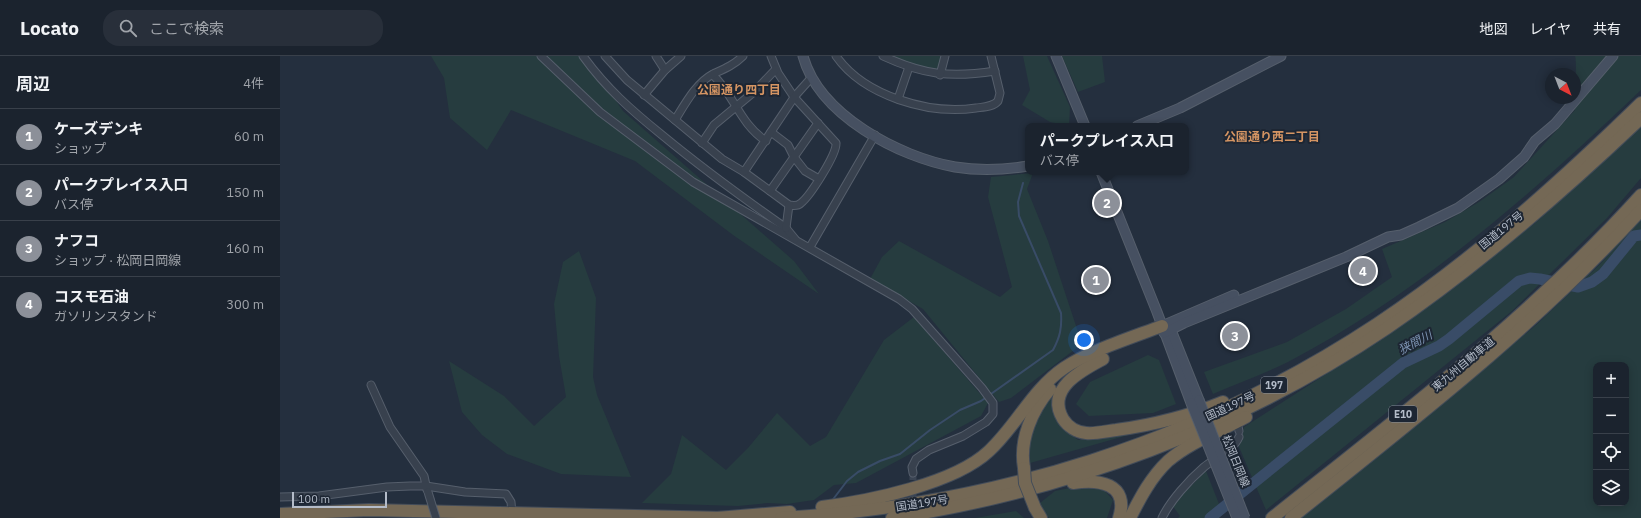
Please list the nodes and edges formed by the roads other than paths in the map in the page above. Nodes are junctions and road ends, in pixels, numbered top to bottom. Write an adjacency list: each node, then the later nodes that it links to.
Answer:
1 (541, 56): 48 (street)
2 (583, 56): 47 (street)
3 (605, 56): 24 (street)
4 (656, 56): 19 (street)
5 (681, 56): 19 (street)
6 (743, 56): 21 (street)
7 (771, 56): 18 (street)
8 (803, 56): 23 (street)
9 (836, 56): 26 (street)
10 (883, 56): 16 (street)
11 (945, 56): 22 (street)
12 (991, 56): 20 (street)
13 (1056, 56): 32 (street)
14 (1281, 56): 33 (street)
15 (1613, 56): 52 (street)
16 (892, 58): 17 (street)
17 (910, 67): 22 (street); 26 (street)
18 (776, 69): 25 (street); 28 (street)
19 (665, 70): 24 (street)
20 (995, 71): 22 (street); 26 (street)
21 (713, 74): 28 (street); 30 (street)
22 (940, 74)
23 (812, 77): 25 (street); 35 (street)
24 (644, 95): 30 (street)
25 (794, 96): 31 (street); 34 (street)
26 (898, 99)
27 (1641, 103): 51 (highway, 国道197号 / 197)
28 (735, 106): 36 (street); 37 (street)
29 (1641, 118): 54 (highway, 国道197号 / 197)
30 (675, 120): 37 (street)
31 (818, 123): 38 (street); 43 (street)
32 (1084, 123)
33 (1144, 123)
34 (771, 132): 36 (street); 38 (street)
35 (875, 135): 39 (street); 49 (street)
36 (766, 141): 40 (street)
37 (702, 143): 40 (street)
38 (794, 157): 43 (street); 44 (street)
39 (1025, 166)
40 (744, 172): 44 (street)
41 (1102, 175): 52 (street)
42 (1108, 175): 52 (street)
43 (819, 180): 46 (street)
44 (770, 191): 46 (street)
45 (1638, 203): 50 (highway, 東九州自動車道 / E10)
46 (789, 205): 47 (street)
47 (786, 228): 48 (street)
48 (798, 241): 49 (street)
49 (810, 247): 60 (street)
50 (1535, 310): 80 (highway, 東九州自動車道 / E10); 81 (highway, 東九州自動車道 / E10)
51 (1384, 319): 53 (highway); 73 (highway, 国道197号 / 197)
52 (1166, 328): 53 (highway); 56 (highway); 57 (street, 松岡日岡線)
53 (1103, 359): 59 (highway)
54 (1313, 374): 58 (highway); 63 (highway, 国道197号 / 197)
55 (371, 385): 61 (street)
56 (1038, 392): 59 (highway); 71 (highway)
57 (1195, 402): 78 (street, 松岡日岡線, bridge); 79 (street, 松岡日岡線, bridge)
58 (1238, 430): 76 (highway); 77 (street)
59 (1021, 470): 66 (highway)
60 (912, 473)
61 (427, 489): 62 (street); 65 (street); 69 (street, bridge)
62 (280, 497)
63 (938, 511): 74 (highway, 国道197号 / 197); 75 (highway)
64 (280, 514): 65 (highway)
65 (512, 514): 71 (highway)
66 (1036, 514)
67 (280, 517): 68 (highway)
68 (494, 517): 70 (highway)
69 (436, 518)
70 (547, 518)
71 (717, 518): 72 (highway)
72 (730, 518)
73 (781, 518)
74 (892, 518)
75 (1119, 518)
76 (1130, 518)
77 (1162, 518)
78 (1237, 518)
79 (1245, 518)
80 (1272, 518)
81 (1291, 518)

